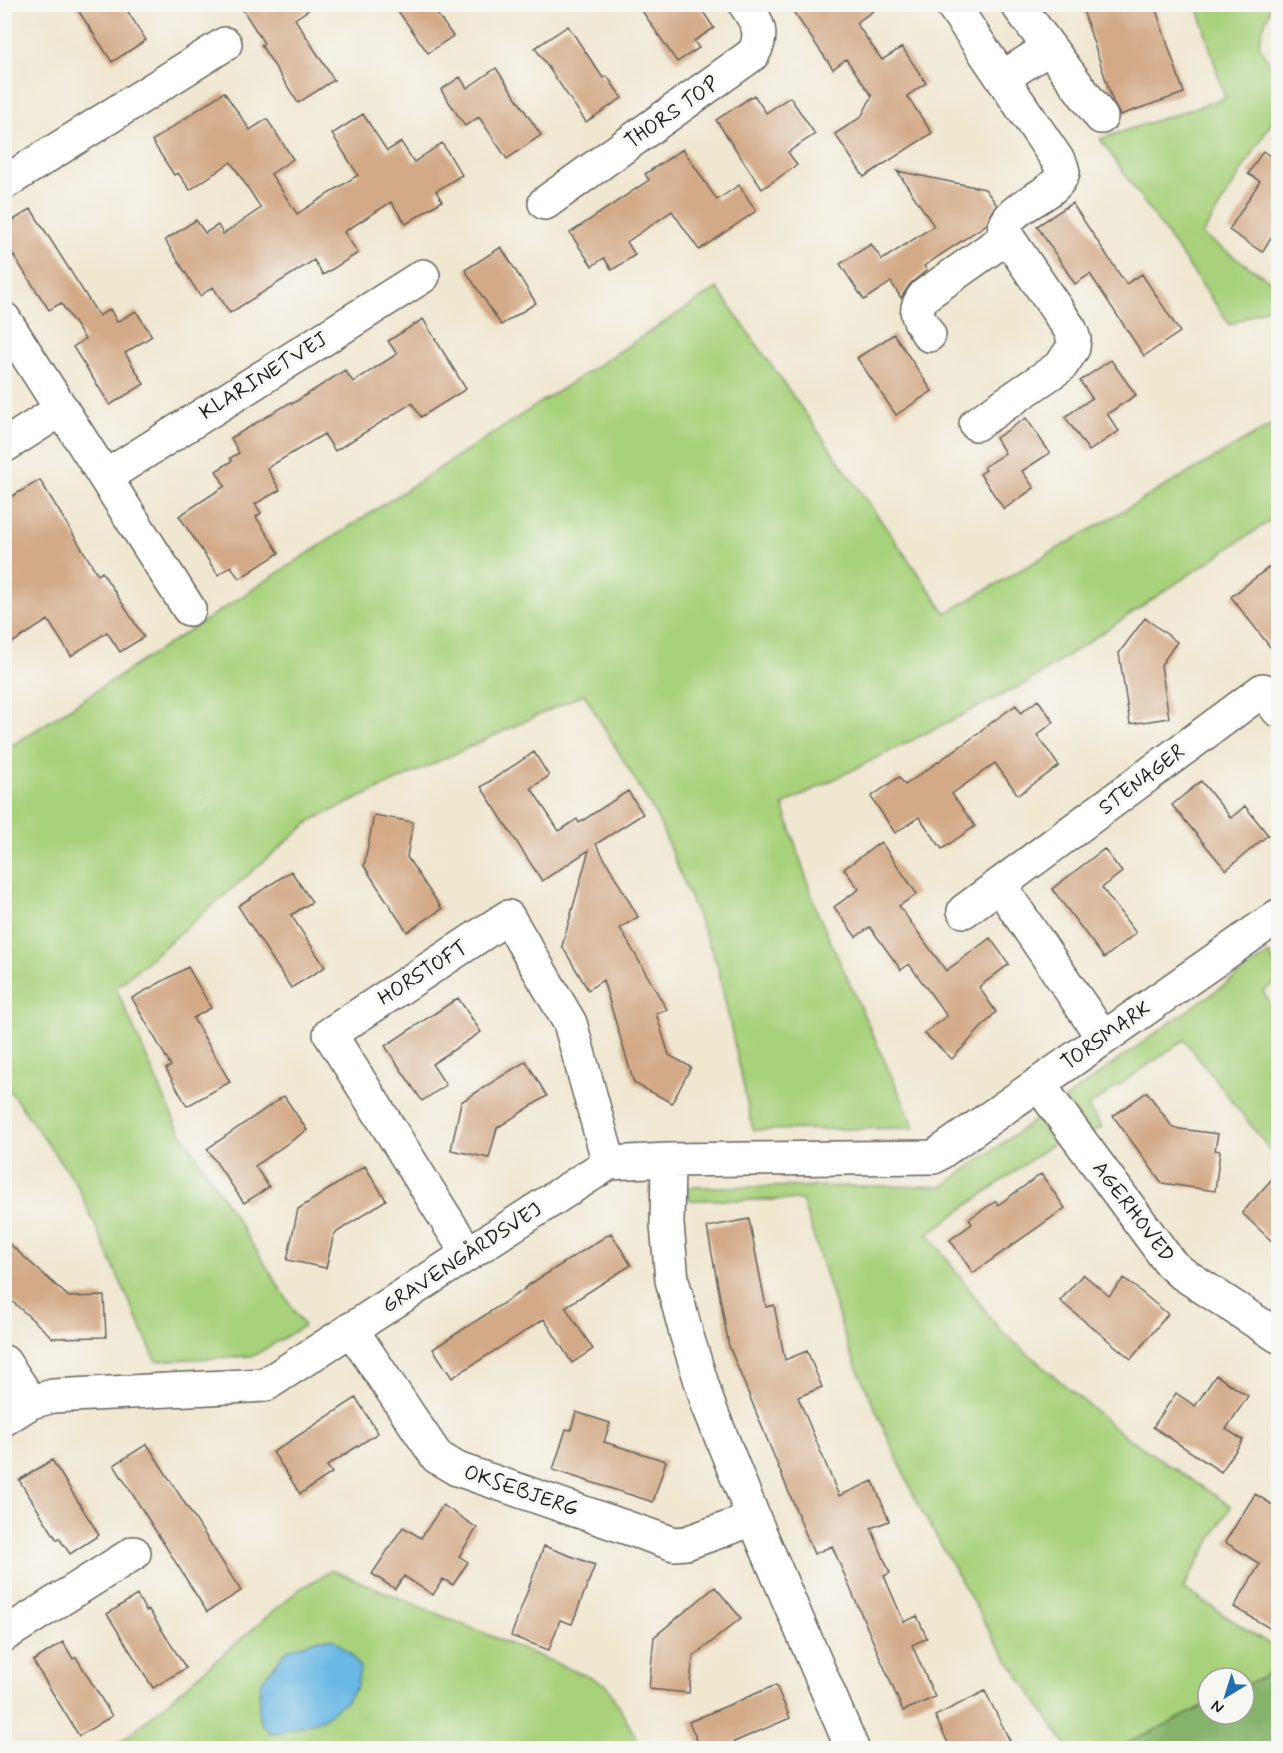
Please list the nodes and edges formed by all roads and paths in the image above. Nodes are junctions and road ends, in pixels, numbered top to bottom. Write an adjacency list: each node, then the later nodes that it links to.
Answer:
1 (744, 4): 9 (street, THORS TOP)
2 (952, 4): 6 (street)
3 (1017, 4): 5 (street)
4 (225, 44): 8 (street)
5 (1049, 48): 6 (street); 7 (street)
6 (1002, 78): 10 (street)
7 (1101, 117)
8 (4, 183)
9 (545, 203)
10 (1007, 237): 13 (street); 15 (street)
11 (423, 276): 17 (street, KLARINETVEJ)
12 (4, 319): 14 (street)
13 (929, 335)
14 (62, 409): 16 (street); 17 (street)
15 (976, 424)
16 (4, 446)
17 (105, 477): 18 (street)
18 (189, 609)
19 (1278, 710): 20 (street, STENAGER)
20 (1000, 886): 21 (street, STENAGER); 23 (street)
21 (964, 911)
22 (1278, 916): 23 (street, TORSMARK)
23 (1104, 1038): 24 (street, TORSMARK)
24 (1039, 1084): 25 (street, TORSMARK); 29 (street, AGERHOVED)
25 (668, 1161): 26 (street); 32 (street)
26 (609, 1163): 27 (street, GRAVENGÅRDSVEJ); 27 (street, HORSTOFT)
27 (468, 1254): 28 (street, GRAVENGÅRDSVEJ)
28 (351, 1329): 31 (street, GRAVENGÅRDSVEJ); 32 (street, OKSEBJERG)
29 (1278, 1336)
30 (4, 1362): 31 (street)
31 (18, 1410)
32 (753, 1519): 35 (street)
33 (134, 1553): 34 (street)
34 (4, 1635)
35 (852, 1749)

